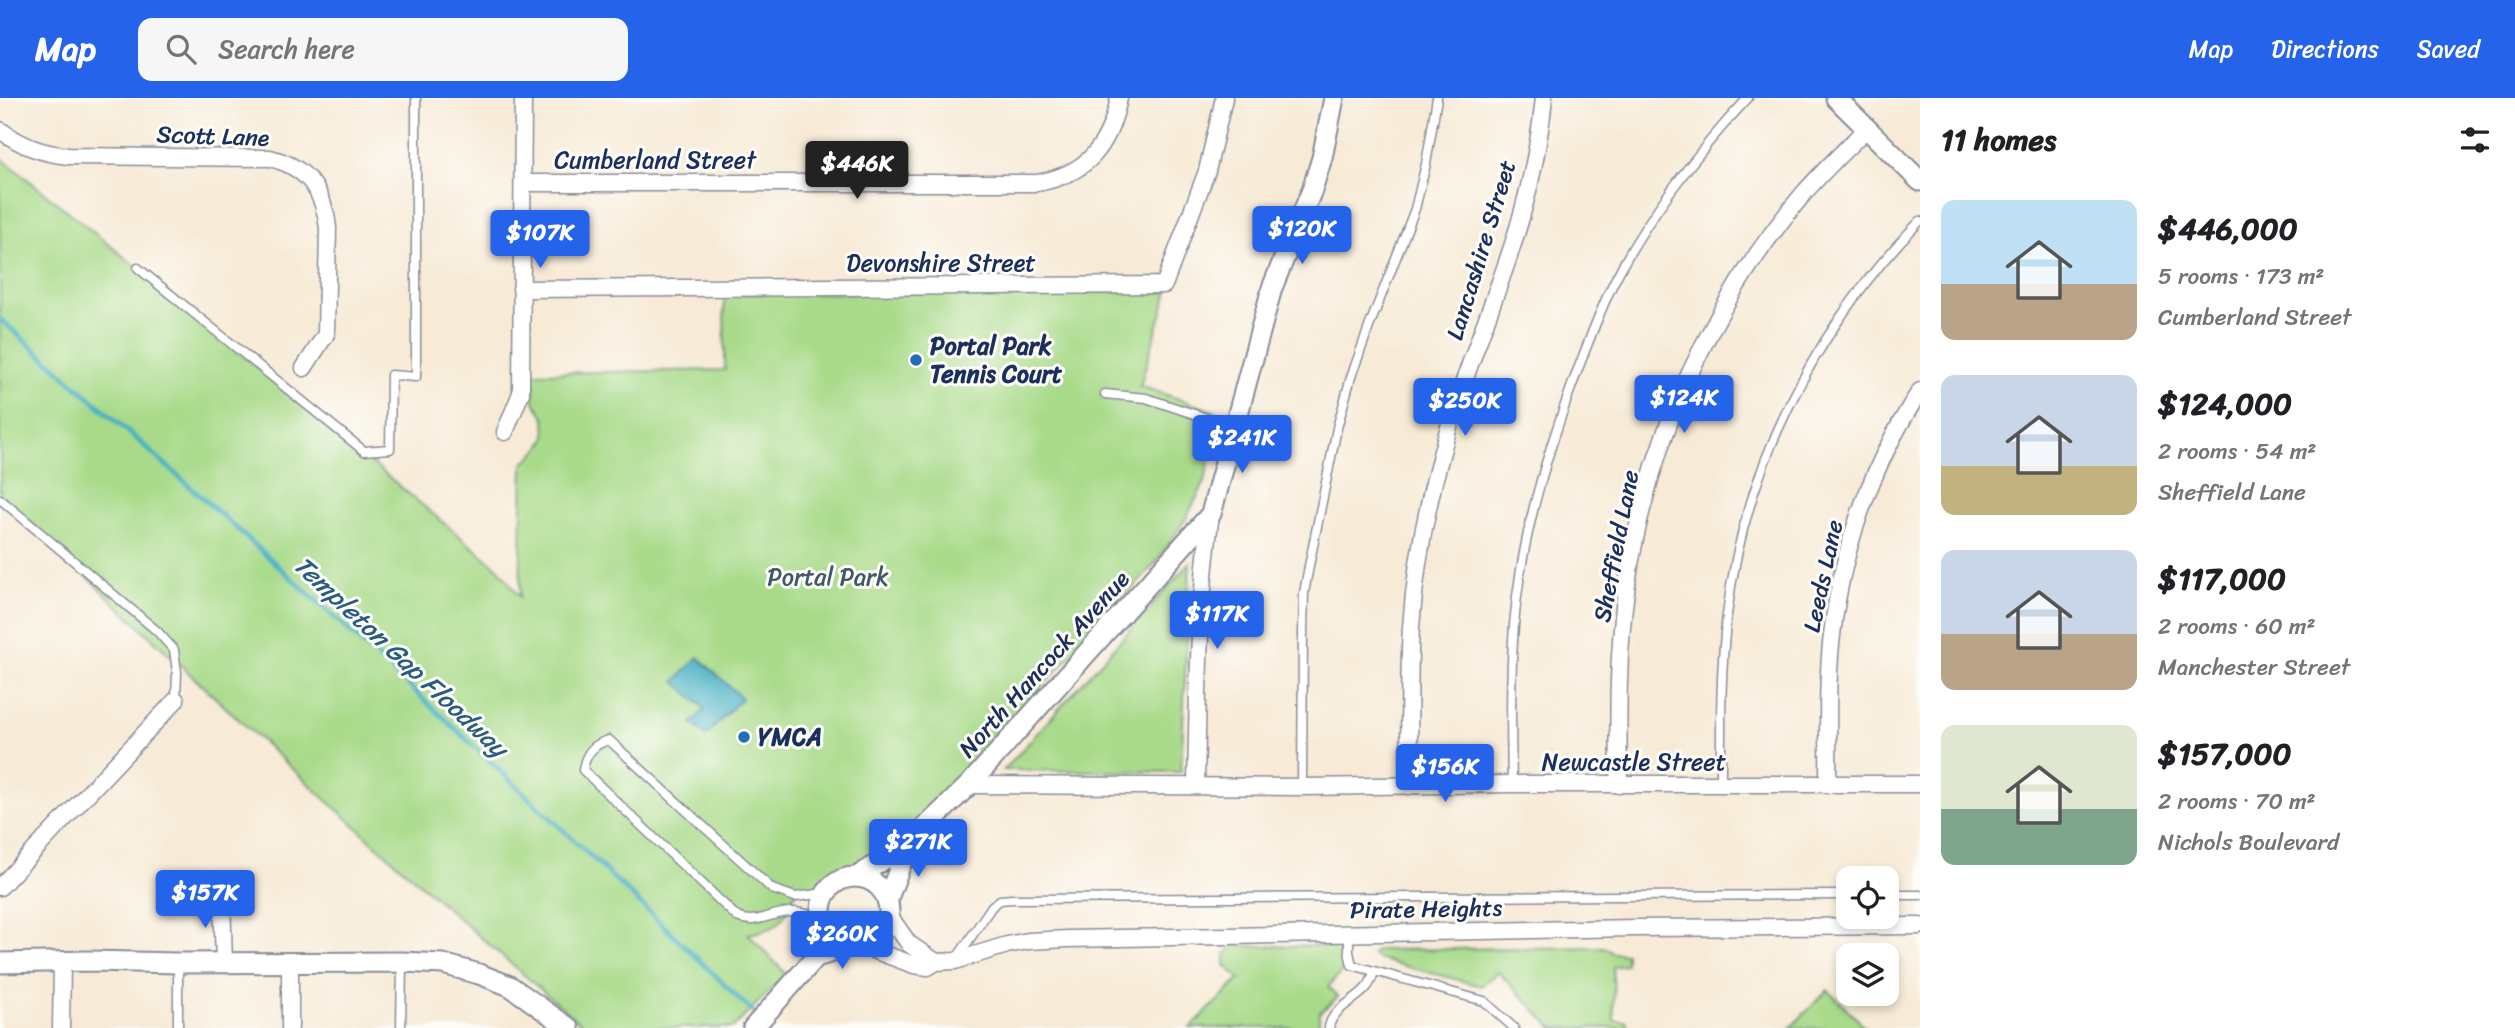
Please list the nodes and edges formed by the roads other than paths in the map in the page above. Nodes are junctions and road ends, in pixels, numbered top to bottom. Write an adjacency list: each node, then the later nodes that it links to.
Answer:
1 (416, 98): 15 (lane)
2 (523, 98): 13 (street)
3 (1119, 98): 13 (street, Cumberland Street)
4 (1224, 98): 16 (street, Devonshire Street)
5 (1334, 98): 20 (street)
6 (1437, 98): 33 (lane)
7 (1544, 98): 32 (street, Lancashire Street)
8 (1748, 98): 25 (lane)
9 (1836, 98): 10 (street)
10 (1867, 128): 12 (street); 27 (street, Sheffield Lane)
11 (0, 130): 17 (street, Scott Lane)
12 (1920, 181)
13 (523, 183): 16 (street)
14 (1920, 221): 28 (lane)
15 (138, 268)
16 (521, 289): 21 (street)
17 (304, 369)
18 (1920, 391): 29 (street, Leeds Lane)
19 (1105, 394): 20 (lane)
20 (1233, 427): 23 (street)
21 (505, 432)
22 (0, 499): 24 (lane)
23 (1211, 514): 26 (street, North Hancock Avenue); 31 (street)
24 (176, 700): 36 (street)
25 (1512, 784): 27 (street, Newcastle Street); 32 (street, Newcastle Street)
26 (969, 785): 31 (street, Newcastle Street); 34 (street, North Hancock Avenue)
27 (1619, 785): 28 (street, Newcastle Street)
28 (1721, 785): 29 (street, Newcastle Street)
29 (1828, 785): 30 (street, Newcastle Street)
30 (1920, 785)
31 (1196, 786): 33 (street, Newcastle Street)
32 (1409, 786): 33 (street, Newcastle Street)
33 (1302, 787)
34 (909, 843): 35 (street, North Hancock Avenue); 42 (street, North Hancock Avenue)
35 (857, 877): 37 (street, North Hancock Avenue); 42 (street)
36 (0, 887)
37 (825, 893): 43 (street); 43 (lane)
38 (1836, 895): 48 (lane)
39 (1899, 895): 40 (lane)
40 (1920, 895)
41 (222, 896): 54 (street)
42 (888, 907): 46 (street, North Hancock Avenue); 50 (street)
43 (822, 920): 46 (street); 47 (street)
44 (1920, 926): 45 (street, Pirate Heights)
45 (1349, 933): 48 (street, Pirate Heights); 56 (lane)
46 (850, 943): 47 (street, North Hancock Avenue); 50 (street, Pirate Heights)
47 (816, 957): 62 (street, North Hancock Avenue)
48 (955, 961): 50 (street, Pirate Heights)
49 (402, 962): 55 (street); 60 (lane); 61 (street)
50 (936, 962)
51 (0, 963): 52 (street)
52 (62, 963): 53 (street); 57 (street)
53 (178, 963): 54 (street); 58 (lane)
54 (224, 963): 55 (street)
55 (290, 963): 59 (street)
56 (1374, 972): 63 (lane); 64 (lane)
57 (61, 1028)
58 (178, 1028)
59 (290, 1028)
60 (401, 1028)
61 (569, 1028)
62 (753, 1028)
63 (1329, 1028)
64 (1514, 1028)

